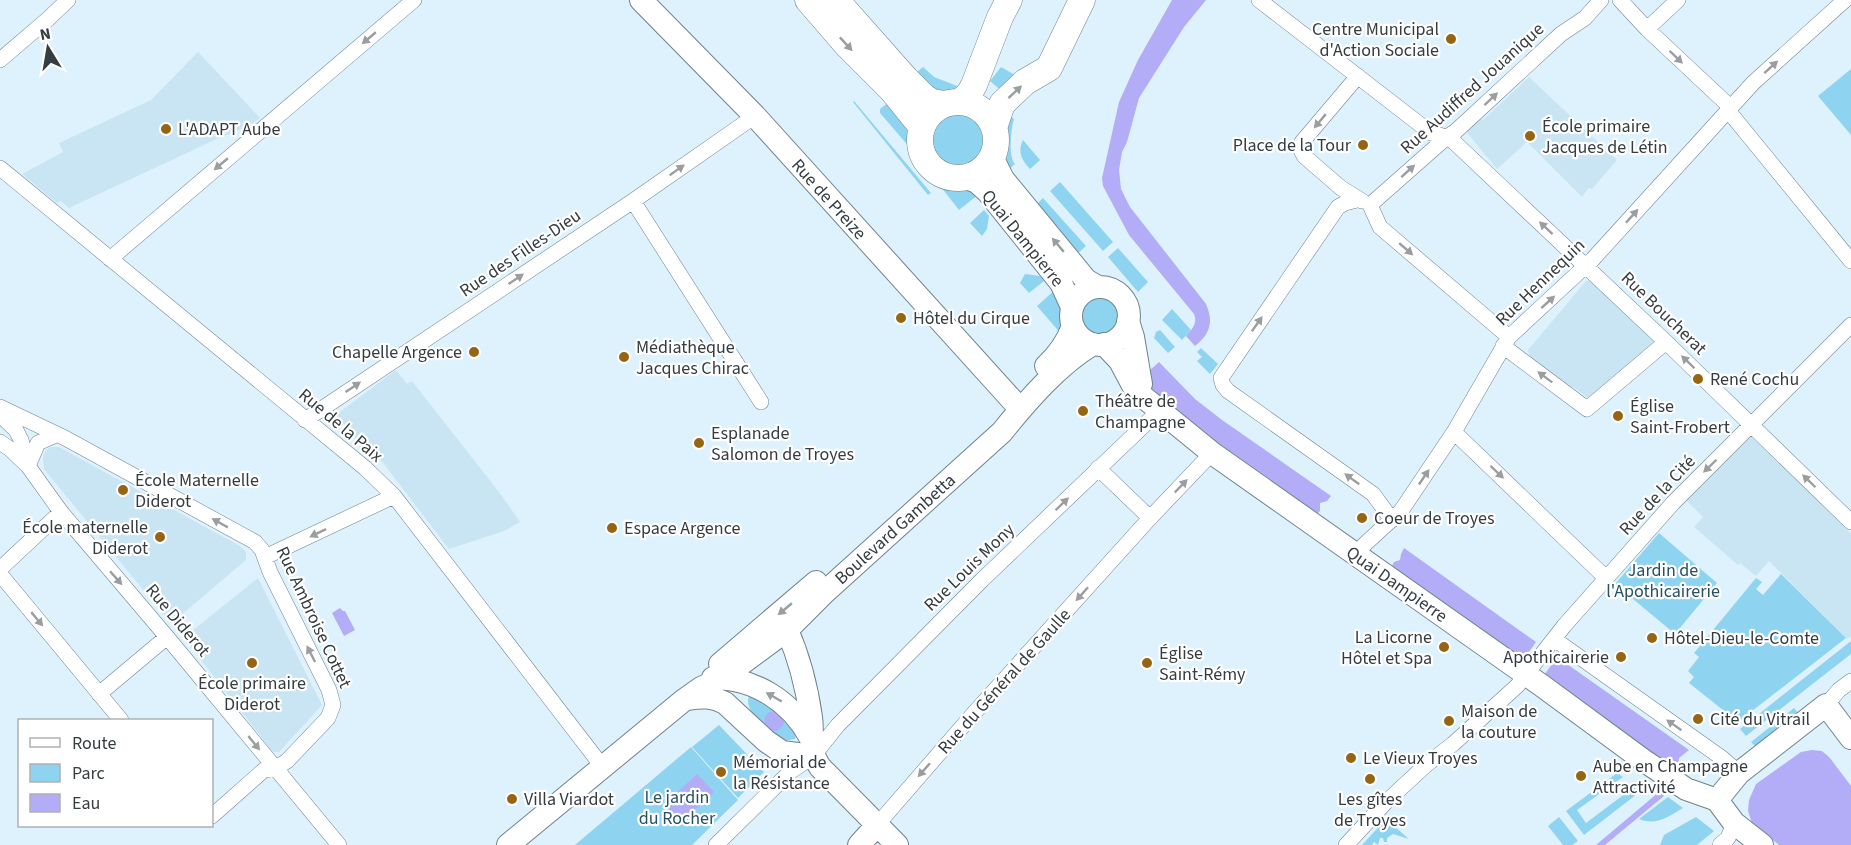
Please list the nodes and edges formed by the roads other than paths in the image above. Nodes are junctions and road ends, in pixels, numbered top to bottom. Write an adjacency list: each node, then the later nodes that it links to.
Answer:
1 (68, 0): 14 (street)
2 (414, 0): 27 (street, one-way to 27)
3 (641, 0): 18 (main road, Rue de Preize)
4 (808, 0): 19 (main road, one-way to 19)
5 (836, 0): 16 (main road)
6 (1010, 0): 16 (main road)
7 (1082, 0): 20 (main road, one-way to 7)
8 (1259, 0): 15 (street, Rue Boucherat)
9 (1601, 0): 21 (street, Rue Audiffred Jouanique, one-way to 9)
10 (1620, 0): 13 (street)
11 (1678, 0): 13 (street)
12 (1845, 0): 17 (street, Rue Hennequin, one-way to 12)
13 (1647, 29): 17 (street, one-way to 17)
14 (0, 60)
15 (1358, 76): 21 (street, Rue Boucherat); 26 (street, one-way to 26)
16 (952, 103): 19 (main road); 20 (main road)
17 (1729, 108): 28 (street); 29 (street, Rue Hennequin, one-way to 17)
18 (755, 116): 25 (street, Rue des Filles-Dieu, one-way to 18); 37 (main road, Rue de Preize)
19 (922, 127): 24 (main road)
20 (994, 128): 22 (main road)
21 (1447, 137): 26 (street, Rue Audiffred Jouanique, one-way to 21); 29 (street, Rue Boucherat, one-way to 21)
22 (992, 157): 24 (main road); 30 (main road, one-way to 22)
23 (0, 168): 27 (street, Rue de la Paix)
24 (966, 178): 31 (main road, Quai Dampierre)
25 (633, 201): 38 (street); 42 (street, Rue des Filles-Dieu, one-way to 25)
26 (1364, 202): 34 (street, one-way to 34); 53 (street, Rue Audiffred Jouanique, one-way to 26)
27 (110, 259): 42 (street, Rue de la Paix)
28 (1851, 261)
29 (1586, 266): 34 (street, Rue Hennequin, one-way to 29); 35 (street, Rue Boucherat)
30 (1098, 287): 31 (main road); 32 (main road)
31 (1073, 317): 36 (main road); 37 (main road, Boulevard Gambetta)
32 (1128, 321): 36 (main road); 40 (main road, Quai Dampierre)
33 (1851, 326): 43 (street, Rue de la Cité)
34 (1506, 341): 35 (street, one-way to 34); 44 (street, Rue Hennequin)
35 (1666, 342): 43 (street, Rue Boucherat, one-way to 35)
36 (1098, 344): 40 (main road, Quai Dampierre); 61 (main road, Boulevard Gambetta)
37 (1013, 401): 60 (main road, Boulevard Gambetta, one-way to 60)
38 (761, 402)
39 (0, 407): 45 (street, Rue Ambroise Cottet)
40 (1156, 408): 47 (main road, Quai Dampierre); 49 (street, Rue Louis Mony)
41 (0, 415): 48 (street, Rue Diderot)
42 (305, 420): 50 (street, Rue de la Paix)
43 (1752, 425): 54 (street, Rue Boucherat, one-way to 43); 59 (street, Rue de la Cité, one-way to 59)
44 (1454, 432): 53 (street, Rue Hennequin, one-way to 44); 59 (street, one-way to 59)
45 (56, 435): 48 (street); 56 (street, Rue Ambroise Cottet, one-way to 45)
46 (0, 442): 48 (street)
47 (1212, 453): 52 (street, Rue du Général de Gaulle, one-way to 47); 55 (main road, Quai Dampierre)
48 (27, 466): 51 (street, Rue Diderot)
49 (1098, 468): 52 (street); 73 (street, Rue Louis Mony, one-way to 49)
50 (394, 496): 56 (street, one-way to 56); 74 (street, Rue de la Paix)
51 (61, 512): 57 (street); 62 (street, Rue Diderot, one-way to 62)
52 (1150, 518): 80 (street, Rue du Général de Gaulle, one-way to 80)
53 (1392, 520): 55 (street, Rue Hennequin)
54 (1851, 522)
55 (1355, 555): 65 (main road, Quai Dampierre)
56 (265, 557): 75 (street, Rue Ambroise Cottet, one-way to 56)
57 (0, 569)
58 (0, 574): 67 (street, one-way to 67)
59 (1606, 578): 63 (street, Rue de la Cité)
60 (761, 629): 64 (main road); 64 (main road, Boulevard Gambetta)
61 (787, 630): 64 (main road, Boulevard Gambetta); 73 (main road)
62 (167, 637): 67 (street); 75 (street, Rue Diderot, one-way to 75)
63 (1554, 639): 65 (street, Rue de la Cité); 76 (street, one-way to 63)
64 (727, 675): 68 (main road, Boulevard Gambetta); 71 (main road); 73 (main road, one-way to 64)
65 (1527, 675): 77 (main road, Quai Dampierre); 86 (street, Rue de la Cité)
66 (1851, 681): 69 (street)
67 (99, 694): 70 (street)
68 (684, 700): 71 (main road); 74 (main road, Boulevard Gambetta)
69 (1826, 705): 72 (main road); 76 (main road)
70 (120, 719)
71 (744, 719): 73 (main road)
72 (1851, 738)
73 (812, 747): 80 (main road); 83 (street, Rue Louis Mony)
74 (602, 766): 82 (main road, Boulevard Gambetta)
75 (276, 768): 78 (street, Rue Ambroise Cottet); 81 (street, Rue Diderot)
76 (1739, 773): 77 (main road)
77 (1717, 800): 79 (main road)
78 (213, 815)
79 (1734, 823): 87 (street); 88 (main road)
80 (877, 825): 84 (main road, Rue du Général de Gaulle); 85 (main road)
81 (339, 845)
82 (508, 845)
83 (716, 845)
84 (859, 845)
85 (897, 845)
86 (1346, 845)
87 (1720, 845)
88 (1762, 845)

